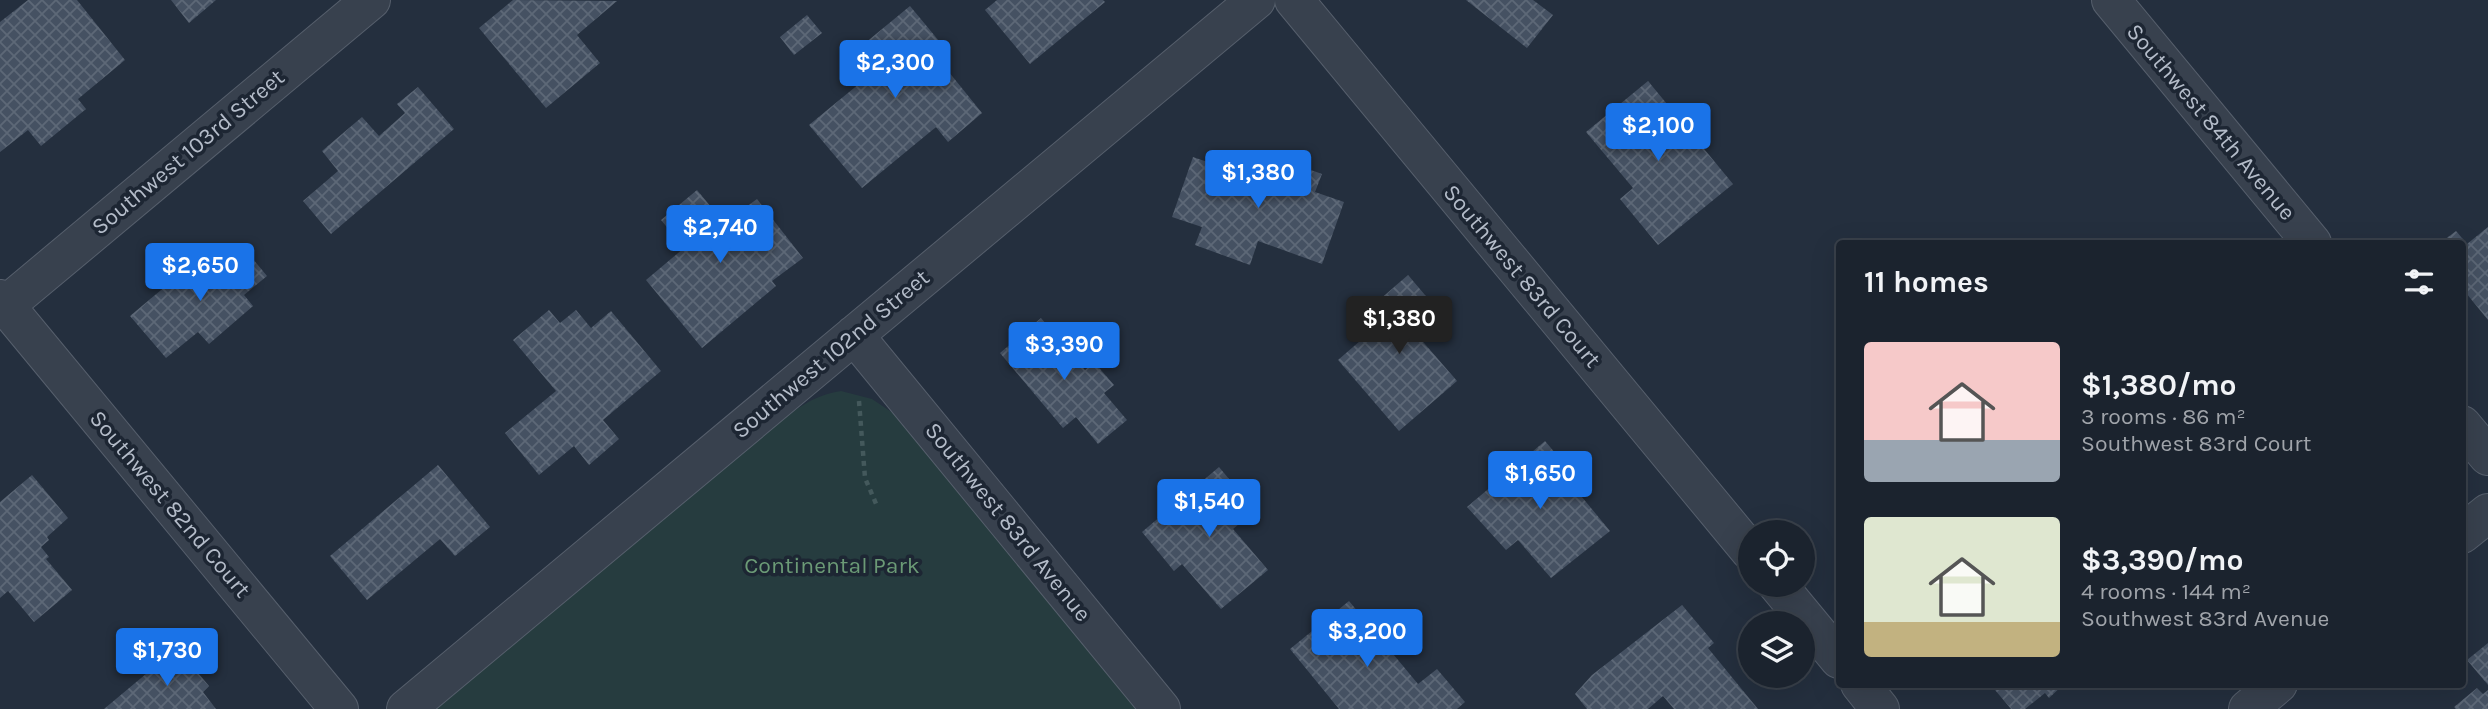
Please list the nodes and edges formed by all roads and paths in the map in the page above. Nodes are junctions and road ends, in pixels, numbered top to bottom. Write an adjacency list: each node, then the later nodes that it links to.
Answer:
1 (371, 0): 6 (street, Southwest 103rd Street)
2 (1256, 0): 7 (street, Southwest 102nd Street)
3 (1294, 0): 14 (street, Southwest 83rd Court)
4 (2111, 0): 5 (street, Southwest 84th Avenue)
5 (2310, 240)
6 (3, 302): 19 (street, Southwest 82nd Court)
7 (854, 335): 20 (street, Southwest 102nd Street); 21 (street, Southwest 83rd Avenue)
8 (859, 396): 11 (path)
9 (2466, 430): 10 (street)
10 (2488, 456)
11 (877, 506)
12 (2488, 513): 13 (street)
13 (2466, 531)
14 (1738, 536)
15 (1788, 597): 16 (street)
16 (1836, 655)
17 (1863, 688): 22 (street)
18 (2273, 688): 23 (street)
19 (339, 709)
20 (406, 709)
21 (1161, 709)
22 (1880, 709)
23 (2248, 709)

